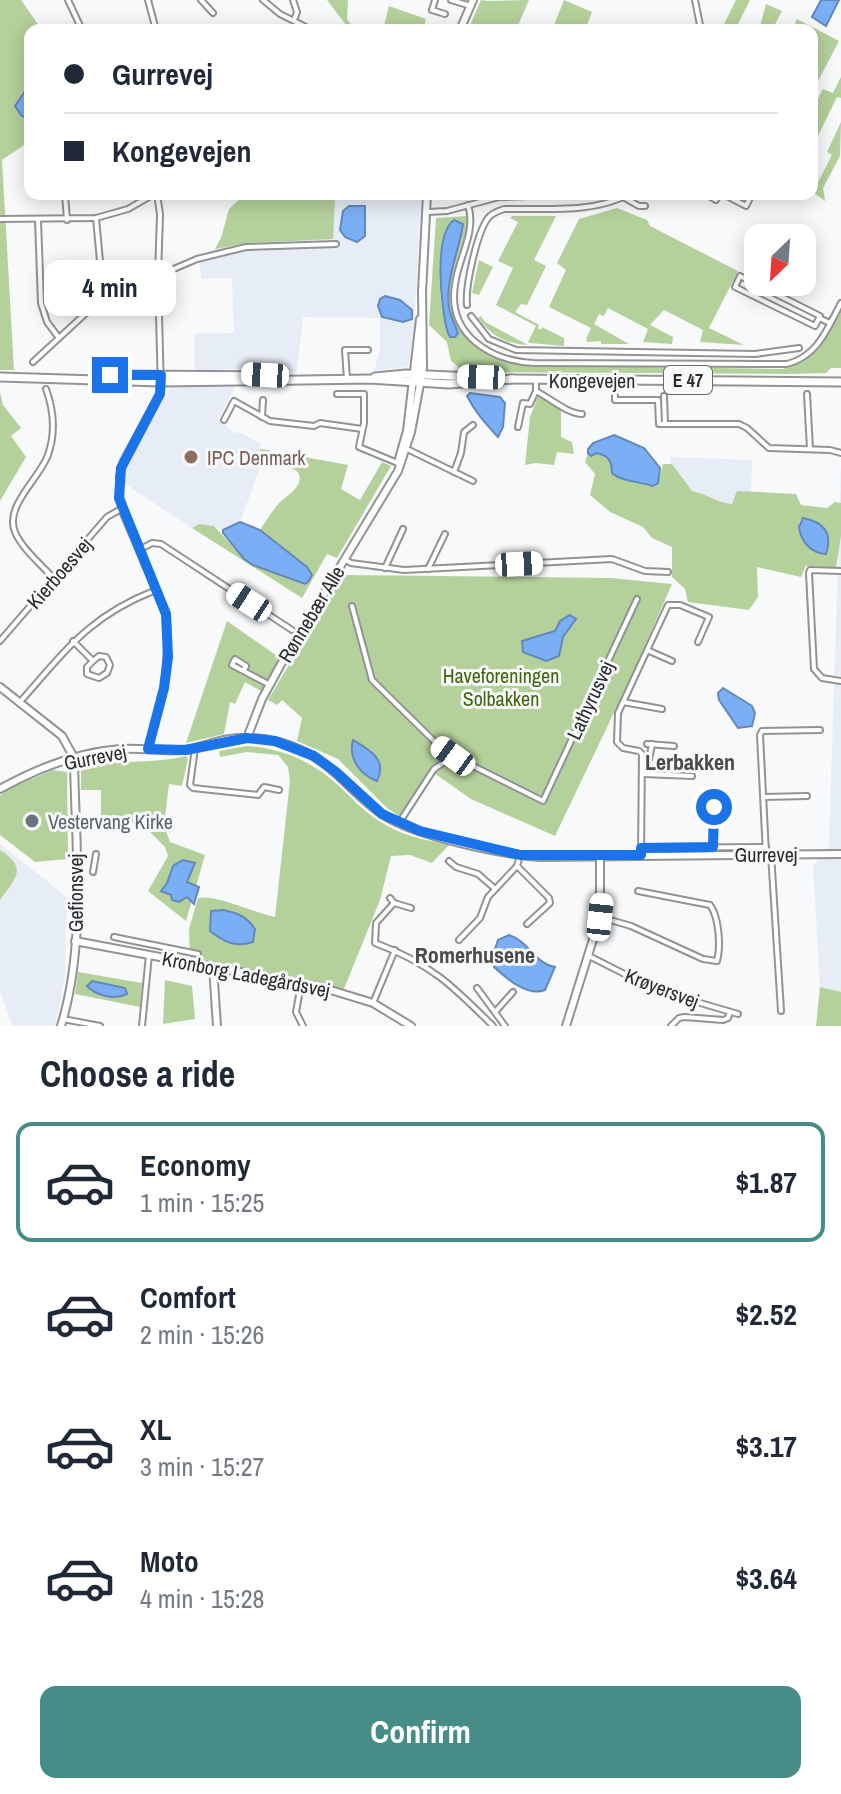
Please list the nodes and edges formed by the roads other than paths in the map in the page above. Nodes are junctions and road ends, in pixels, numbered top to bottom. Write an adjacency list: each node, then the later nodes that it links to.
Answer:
1 (68, 0): 13 (street)
2 (148, 0): 14 (street)
3 (201, 0): 10 (street)
4 (263, 0): 12 (street)
5 (293, 0): 12 (street)
6 (435, 0): 11 (street)
7 (451, 0): 9 (street)
8 (695, 0): 17 (street)
9 (472, 3): 16 (street)
10 (213, 13)
11 (445, 14)
12 (294, 21): 15 (street)
13 (79, 24)
14 (154, 24)
15 (300, 24)
16 (463, 24)
17 (700, 24)
18 (65, 200): 35 (street)
19 (145, 200): 32 (street)
20 (157, 200): 39 (street)
21 (427, 200): 31 (street, Rønnebær Alle)
22 (487, 200): 28 (street)
23 (581, 200): 30 (street)
24 (611, 200): 30 (street)
25 (628, 200): 29 (street)
26 (734, 200): 27 (street)
27 (749, 200)
28 (468, 205): 31 (street); 37 (street)
29 (645, 206)
30 (582, 207): 38 (street)
31 (427, 212): 40 (street, Rønnebær Alle)
32 (96, 218): 35 (street); 41 (street)
33 (0, 219): 34 (street)
34 (38, 220): 35 (street); 47 (street)
35 (67, 220)
36 (336, 244): 39 (street)
37 (463, 254): 38 (street); 54 (street)
38 (474, 257): 43 (street)
39 (158, 277): 41 (street); 58 (street)
40 (422, 291): 59 (street, Rønnebær Alle); 59 (street, Rønnebær Alle)
41 (113, 295): 47 (street)
42 (841, 303): 46 (street)
43 (467, 305)
44 (471, 316): 50 (street)
45 (819, 318): 45 (street); 46 (street)
46 (830, 323): 56 (street)
47 (59, 338): 53 (street)
48 (799, 348): 52 (street)
49 (368, 350): 60 (street)
50 (533, 351): 51 (street); 54 (street)
51 (648, 353): 52 (street); 55 (street)
52 (755, 354): 56 (street)
53 (33, 362)
54 (534, 363): 55 (street)
55 (649, 364): 56 (street)
56 (753, 365)
57 (0, 376): 58 (main road, Kongevejen / E 47)
58 (161, 378): 60 (main road, Kongevejen / E 47); 84 (street)
59 (416, 378): 60 (main road, Kongevejen / E 47); 61 (main road, Kongevejen / E 47); 61 (main road, Kongevejen / E 47); 78 (street, Rønnebær Alle); 81 (street, Rønnebær Alle)
60 (347, 379)
61 (512, 379): 62 (main road, Kongevejen / E 47)
62 (536, 379): 63 (main road, Kongevejen / E 47); 65 (street, Kongevejen)
63 (841, 382)
64 (46, 389): 93 (street)
65 (536, 391): 71 (street, Kongevejen); 76 (street, Kongevejen)
66 (337, 394): 77 (street)
67 (807, 394): 79 (street)
68 (615, 396): 74 (street)
69 (664, 396): 74 (street)
70 (263, 400): 72 (street)
71 (582, 414)
72 (262, 417): 73 (street); 77 (street)
73 (224, 420)
74 (665, 424): 79 (street)
75 (473, 425): 82 (street)
76 (518, 427)
77 (362, 429): 81 (street)
78 (407, 449): 81 (street, Rønnebær Alle); 82 (street)
79 (810, 449): 80 (street)
80 (841, 453)
81 (399, 464): 88 (street, Rønnebær Alle)
82 (454, 472): 83 (street)
83 (473, 481)
84 (121, 509): 87 (street); 93 (street, Kierboesvej)
85 (403, 529): 89 (street)
86 (445, 534): 90 (street)
87 (139, 550): 94 (street); 97 (street)
88 (344, 559): 89 (street); 106 (street, Rønnebær Alle)
89 (385, 568): 90 (street)
90 (428, 569): 92 (street)
91 (841, 571): 105 (street)
92 (668, 572)
93 (54, 579): 98 (street, Kierboesvej)
94 (156, 590): 99 (street); 115 (street)
95 (637, 599): 116 (street, Lathyrusvej)
96 (352, 606): 116 (street)
97 (292, 630)
98 (0, 641)
99 (73, 641): 102 (street); 108 (street)
100 (698, 642): 101 (street)
101 (647, 650): 103 (street); 109 (street)
102 (93, 661): 102 (street)
103 (672, 661)
104 (244, 670): 106 (street)
105 (841, 681)
106 (270, 685): 112 (street, Rønnebær Alle)
107 (0, 687): 108 (street)
108 (20, 702): 117 (street)
109 (623, 702): 110 (street); 118 (street)
110 (662, 709)
111 (820, 730): 124 (street)
112 (247, 738): 114 (street, Gurrevej); 126 (street, Gurrevej)
113 (674, 746): 118 (street)
114 (195, 748): 115 (street, Gurrevej); 122 (street)
115 (148, 749): 117 (street, Gurrevej)
116 (453, 756): 126 (street)
117 (74, 758): 121 (street, Gurrevej); 144 (street, Gefionsvej)
118 (643, 764): 119 (street)
119 (642, 774): 120 (street); 128 (street)
120 (692, 776)
121 (0, 789)
122 (279, 790)
123 (807, 796): 124 (street)
124 (764, 797): 129 (street)
125 (714, 807): 127 (street, Gurrevej)
126 (399, 823): 132 (street, Gurrevej)
127 (713, 847): 128 (street, Gurrevej); 129 (street, Gurrevej)
128 (641, 852): 129 (street, Gurrevej); 133 (street, Gurrevej)
129 (767, 852): 131 (street, Gurrevej); 155 (street)
130 (96, 854): 136 (street, Gefionsvej)
131 (841, 854)
132 (520, 855): 133 (street, Gurrevej); 135 (street)
133 (600, 855): 140 (street)
134 (449, 861): 137 (street)
135 (517, 866): 137 (street); 141 (street)
136 (93, 872)
137 (494, 888): 143 (street)
138 (638, 891): 140 (street)
139 (411, 908): 145 (street)
140 (600, 917): 148 (street)
141 (527, 924)
142 (114, 937): 146 (street)
143 (459, 940)
144 (75, 941): 147 (street, Kronborg Ladegårdsvej); 158 (street, Gefionsvej)
145 (395, 950): 153 (street); 164 (street)
146 (198, 954)
147 (149, 955): 149 (street, Kronborg Ladegårdsvej); 160 (street)
148 (589, 956): 156 (street, Krøyersvej); 166 (street)
149 (213, 967): 150 (street, Kronborg Ladegårdsvej); 161 (street)
150 (301, 984): 153 (street, Kronborg Ladegårdsvej); 162 (street)
151 (477, 988): 154 (street)
152 (513, 992): 154 (street)
153 (373, 1003): 163 (street, Kronborg Ladegårdsvej)
154 (496, 1011): 165 (street)
155 (781, 1011)
156 (730, 1012): 157 (street, Krøyersvej); 167 (street)
157 (738, 1014)
158 (62, 1022): 159 (street)
159 (100, 1026)
160 (142, 1026)
161 (217, 1026)
162 (303, 1026)
163 (411, 1026)
164 (493, 1026)
165 (505, 1026)
166 (566, 1026)
167 (671, 1026)

